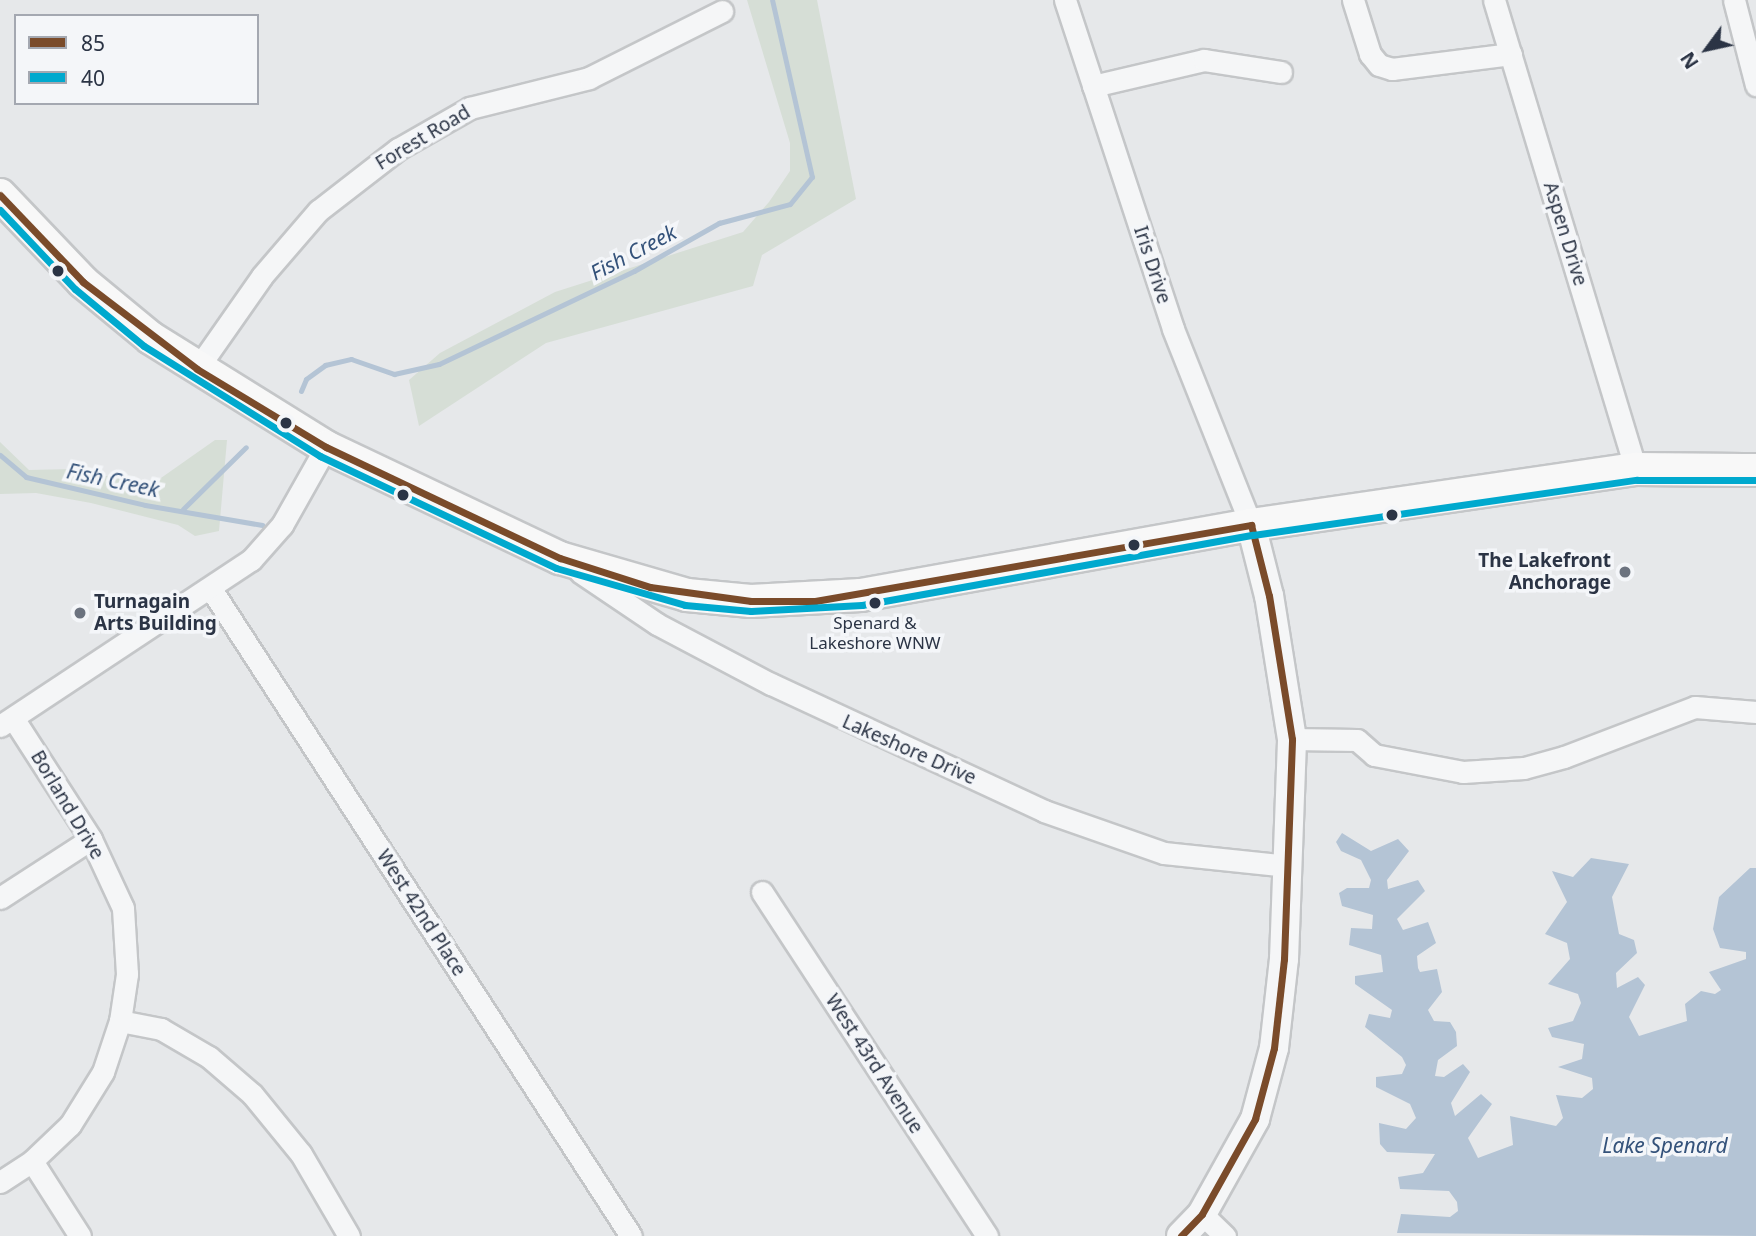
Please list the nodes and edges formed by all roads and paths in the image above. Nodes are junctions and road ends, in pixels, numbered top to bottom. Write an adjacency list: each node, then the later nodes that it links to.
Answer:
1 (1065, 0): 9 (street, Iris Drive)
2 (1353, 0): 6 (street)
3 (1494, 0): 6 (street, Aspen Drive)
4 (1734, 0): 8 (street)
5 (722, 11): 11 (street, Forest Road)
6 (1511, 54): 13 (street, Aspen Drive)
7 (1281, 72): 9 (street)
8 (1756, 85)
9 (1093, 86): 15 (street, Iris Drive)
10 (3, 205): 11 (main road)
11 (197, 369): 12 (main road)
12 (326, 447): 16 (main road); 17 (street)
13 (1636, 469): 14 (main road); 15 (main road)
14 (1756, 470)
15 (1251, 525): 18 (main road); 22 (street)
16 (559, 558): 18 (main road); 19 (street, Lakeshore Drive)
17 (211, 589): 21 (street); 33 (street, West 42nd Place)
18 (665, 590): 19 (street)
19 (657, 624): 24 (street, Lakeshore Drive)
20 (1756, 712): 22 (street)
21 (7, 722): 23 (street, Borland Drive)
22 (1292, 739): 24 (street)
23 (91, 839): 26 (street); 27 (street, Borland Drive)
24 (1288, 866): 30 (street)
25 (762, 892): 34 (street, West 43rd Avenue)
26 (0, 898)
27 (121, 1021): 28 (street, Borland Drive); 32 (street)
28 (32, 1160): 29 (street, Borland Drive); 31 (street)
29 (0, 1182)
30 (1202, 1214): 35 (street); 36 (street)
31 (80, 1236)
32 (349, 1236)
33 (631, 1236)
34 (987, 1236)
35 (1181, 1236)
36 (1225, 1236)

